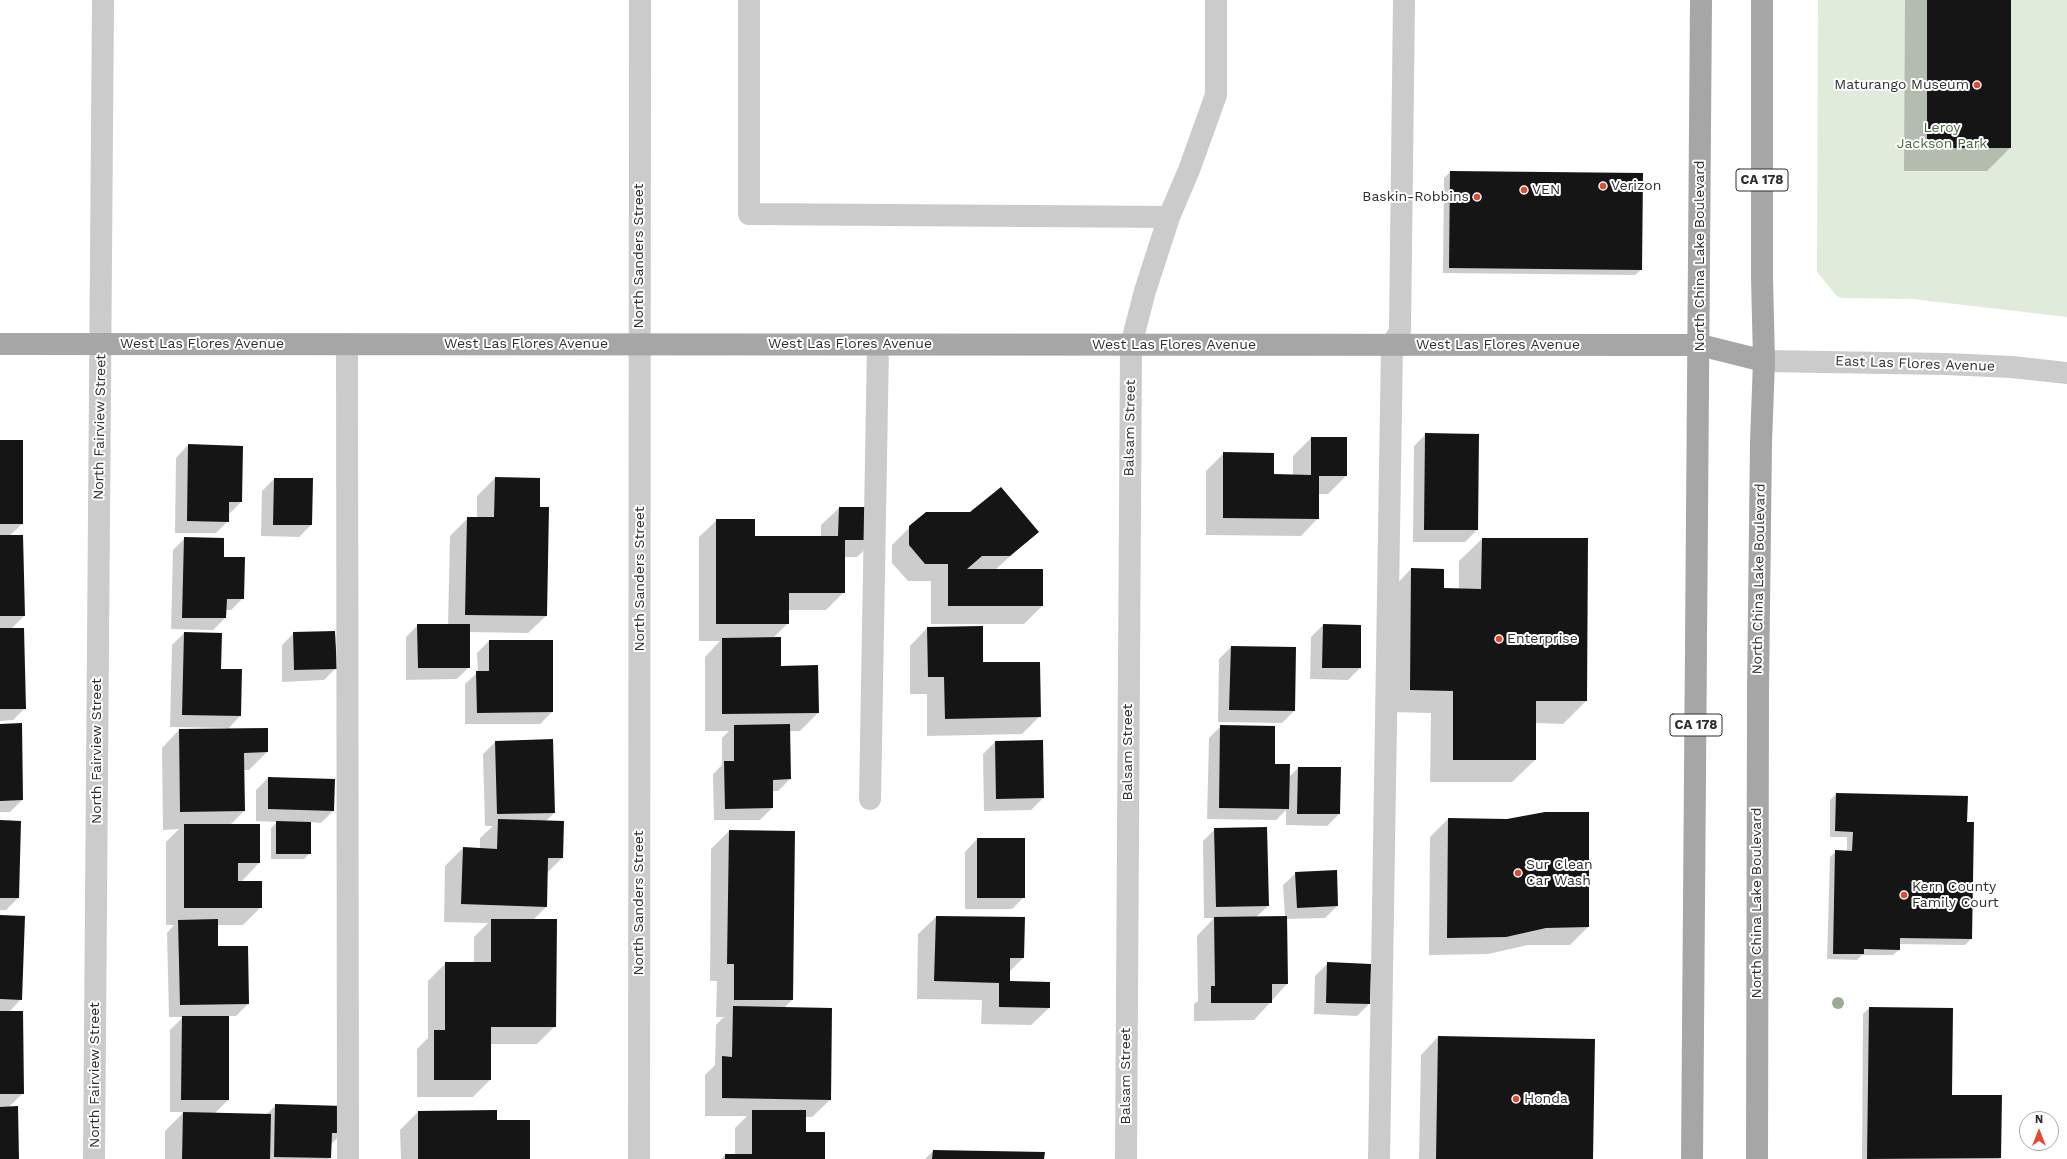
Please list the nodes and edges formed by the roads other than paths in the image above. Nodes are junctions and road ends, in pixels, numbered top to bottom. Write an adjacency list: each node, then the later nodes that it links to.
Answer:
1 (103, 0): 10 (street, North Fairview Street)
2 (640, 0): 12 (street, North Sanders Street)
3 (749, 0): 8 (street)
4 (1216, 0): 8 (street, Balsam Street)
5 (1404, 0): 15 (street)
6 (1702, 0): 16 (main road, North China Lake Boulevard / CA 178)
7 (1762, 0): 17 (main road, North China Lake Boulevard / CA 178)
8 (1169, 217): 14 (street, Balsam Street)
9 (0, 344): 10 (main road, West Las Flores Avenue)
10 (101, 344): 11 (main road, West Las Flores Avenue); 20 (street, North Fairview Street)
11 (347, 344): 12 (main road, West Las Flores Avenue); 21 (street)
12 (639, 344): 13 (main road, West Las Flores Avenue); 22 (street, North Sanders Street)
13 (878, 345): 14 (main road, West Las Flores Avenue); 19 (street)
14 (1131, 345): 15 (main road, West Las Flores Avenue); 23 (street, Balsam Street)
15 (1392, 345): 16 (main road, West Las Flores Avenue); 24 (street)
16 (1700, 345): 17 (main road, West Las Flores Avenue); 25 (main road, North China Lake Boulevard / CA 178)
17 (1764, 361): 18 (street, East Las Flores Avenue); 26 (main road, North China Lake Boulevard / CA 178)
18 (2067, 373)
19 (870, 799)
20 (94, 1159)
21 (348, 1159)
22 (639, 1159)
23 (1126, 1159)
24 (1379, 1159)
25 (1692, 1159)
26 (1757, 1159)

